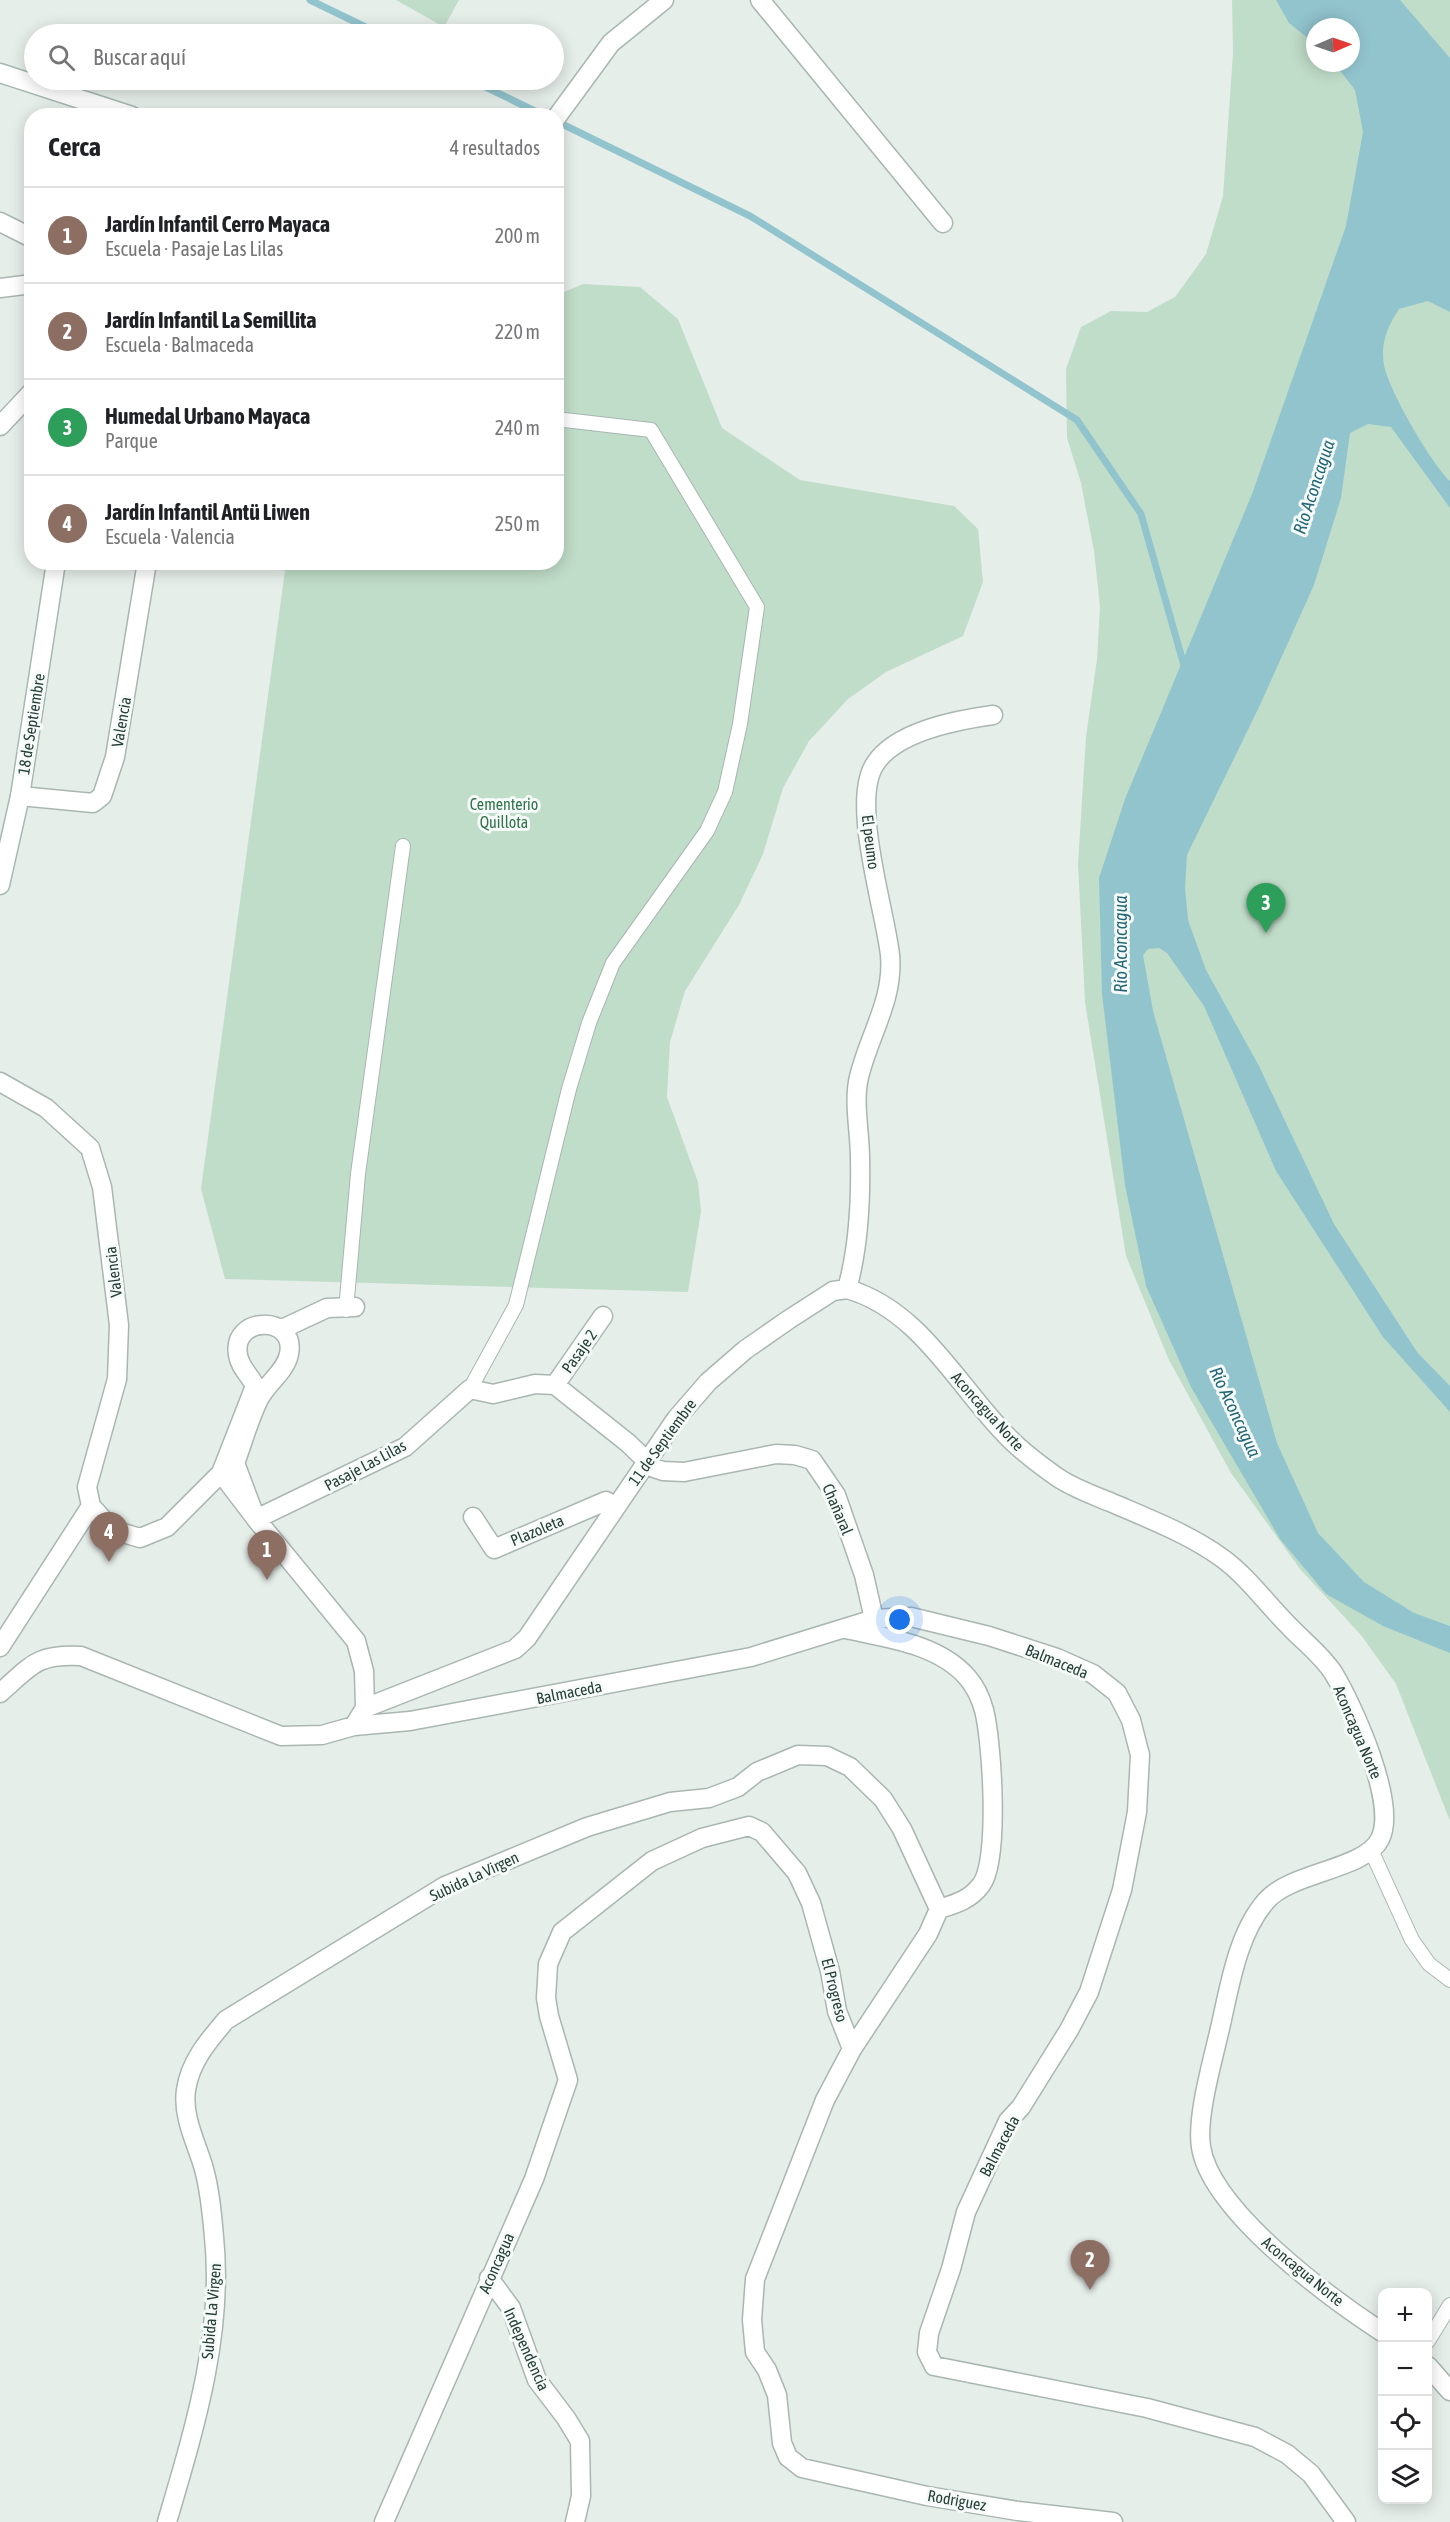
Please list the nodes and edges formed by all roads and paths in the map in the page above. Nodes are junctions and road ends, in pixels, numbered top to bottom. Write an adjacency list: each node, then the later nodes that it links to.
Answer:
1 (664, 0): 7 (street)
2 (759, 0): 9 (street)
3 (0, 73): 4 (street)
4 (24, 81)
5 (52, 90): 6 (street)
6 (107, 108)
7 (563, 108)
8 (0, 222): 10 (street)
9 (943, 224)
10 (24, 234)
11 (24, 285): 12 (street)
12 (0, 288)
13 (24, 400): 15 (street)
14 (564, 420): 28 (lane)
15 (0, 426)
16 (55, 570): 19 (street, 18 de Septiembre)
17 (146, 570): 19 (street, Valencia)
18 (993, 715): 23 (street, El peumo)
19 (20, 796): 21 (street, 18 de Septiembre)
20 (404, 846): 24 (lane)
21 (0, 885)
22 (0, 1082): 31 (street, Valencia)
23 (847, 1288): 29 (street, 11 de Septiembre); 41 (street, Aconcagua Norte)
24 (351, 1309): 26 (street)
25 (603, 1316): 27 (street, Pasaje 2)
26 (282, 1329): 30 (street); 34 (street)
27 (555, 1385): 28 (street); 29 (street)
28 (470, 1389): 34 (street, Pasaje Las Lilas)
29 (649, 1463): 32 (street, 11 de Septiembre); 35 (street, Chañaral)
30 (221, 1473): 31 (street); 34 (street)
31 (91, 1506): 37 (street)
32 (615, 1506): 33 (street, Plazoleta); 39 (street, 11 de Septiembre)
33 (473, 1517)
34 (256, 1519): 39 (street)
35 (874, 1619): 36 (street, Balmaceda); 56 (street, Balmaceda)
36 (845, 1629): 40 (street, Balmaceda); 42 (street)
37 (0, 1647)
38 (0, 1693): 40 (street, Balmaceda)
39 (365, 1708): 40 (street)
40 (354, 1726)
41 (1371, 1850): 43 (lane); 48 (street, Aconcagua Norte)
42 (939, 1909): 45 (street); 52 (street, Subida La Virgen)
43 (1450, 1980)
44 (546, 1998): 45 (street, El Progreso); 46 (street, Aconcagua)
45 (852, 2049): 55 (street, Rodriguez)
46 (489, 2278): 53 (street, Aconcagua); 54 (street, Independencia)
47 (1450, 2305): 49 (lane)
48 (1378, 2329)
49 (1432, 2334)
50 (1432, 2371): 51 (street)
51 (1450, 2391)
52 (167, 2522)
53 (384, 2522)
54 (575, 2522)
55 (1113, 2522)
56 (1346, 2522)

